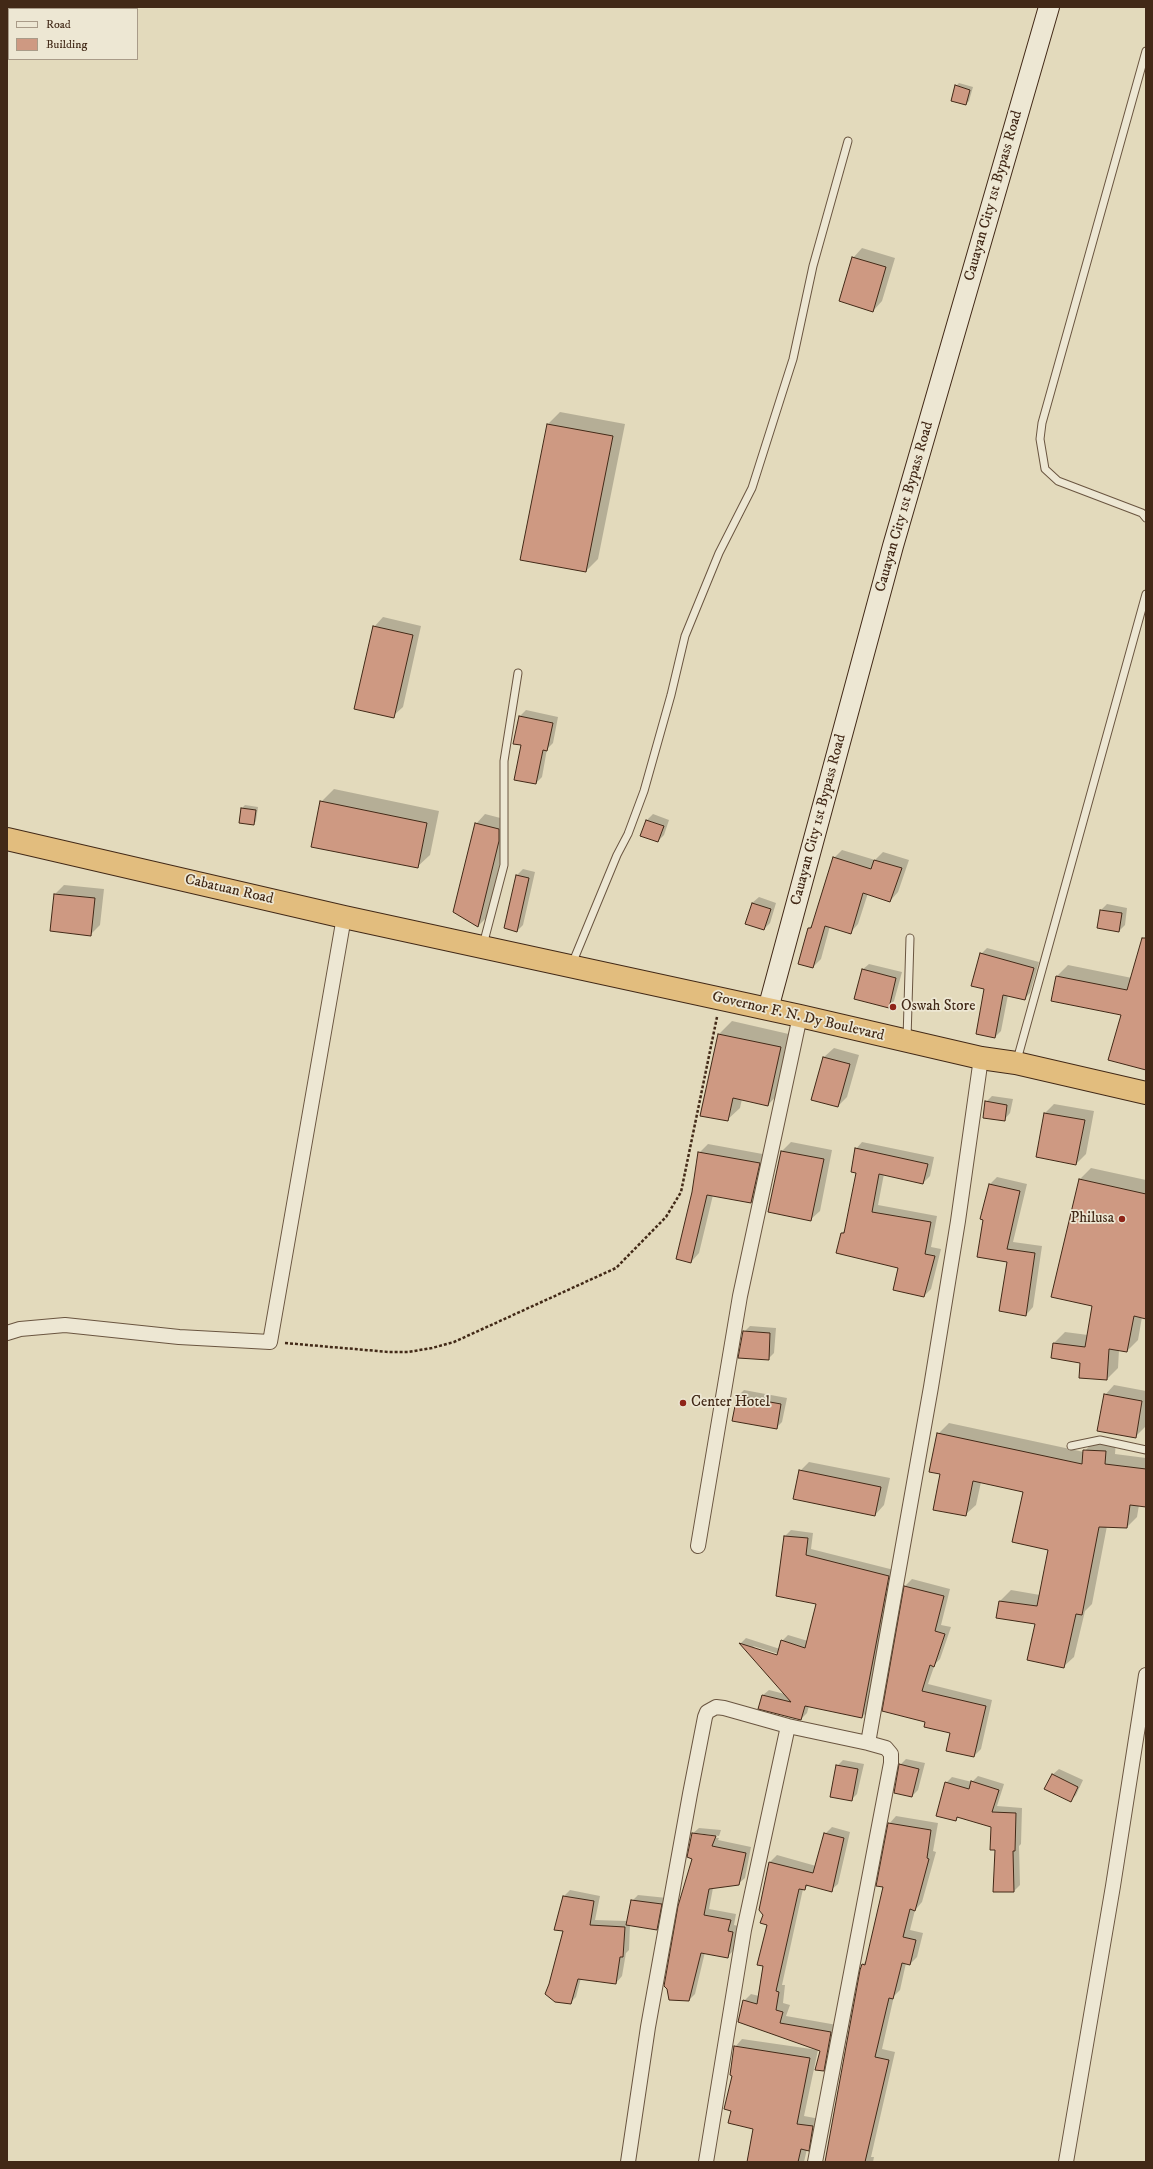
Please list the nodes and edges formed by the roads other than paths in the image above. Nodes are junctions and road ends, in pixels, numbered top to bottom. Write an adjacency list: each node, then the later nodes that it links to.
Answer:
1 (1049, 7): 13 (main road, Cauayan City 1st Bypass Road)
2 (1146, 51): 4 (lane)
3 (848, 141): 12 (lane)
4 (1146, 518)
5 (1146, 594): 17 (lane)
6 (518, 673): 11 (lane)
7 (7, 839): 8 (highway, Cabatuan Road)
8 (344, 917): 10 (highway, Cabatuan Road); 19 (street)
9 (910, 938): 15 (lane)
10 (451, 940): 11 (highway, Governor F. N. Dy Boulevard)
11 (483, 947): 12 (highway, Governor F. N. Dy Boulevard)
12 (571, 966): 13 (highway, Governor F. N. Dy Boulevard)
13 (768, 1009): 14 (highway, Governor F. N. Dy Boulevard)
14 (800, 1016): 15 (highway, Governor F. N. Dy Boulevard); 22 (street)
15 (907, 1041): 16 (highway, Governor F. N. Dy Boulevard)
16 (981, 1058): 17 (highway, Governor F. N. Dy Boulevard); 25 (street)
17 (1016, 1063): 18 (highway, Governor F. N. Dy Boulevard)
18 (1146, 1093)
19 (7, 1333)
20 (1071, 1446): 21 (lane)
21 (1146, 1450)
22 (698, 1546)
23 (1146, 1675): 29 (street)
24 (788, 1726): 25 (street); 26 (street); 27 (street)
25 (868, 1742): 28 (street)
26 (628, 2162)
27 (706, 2162)
28 (815, 2162)
29 (1066, 2162)

